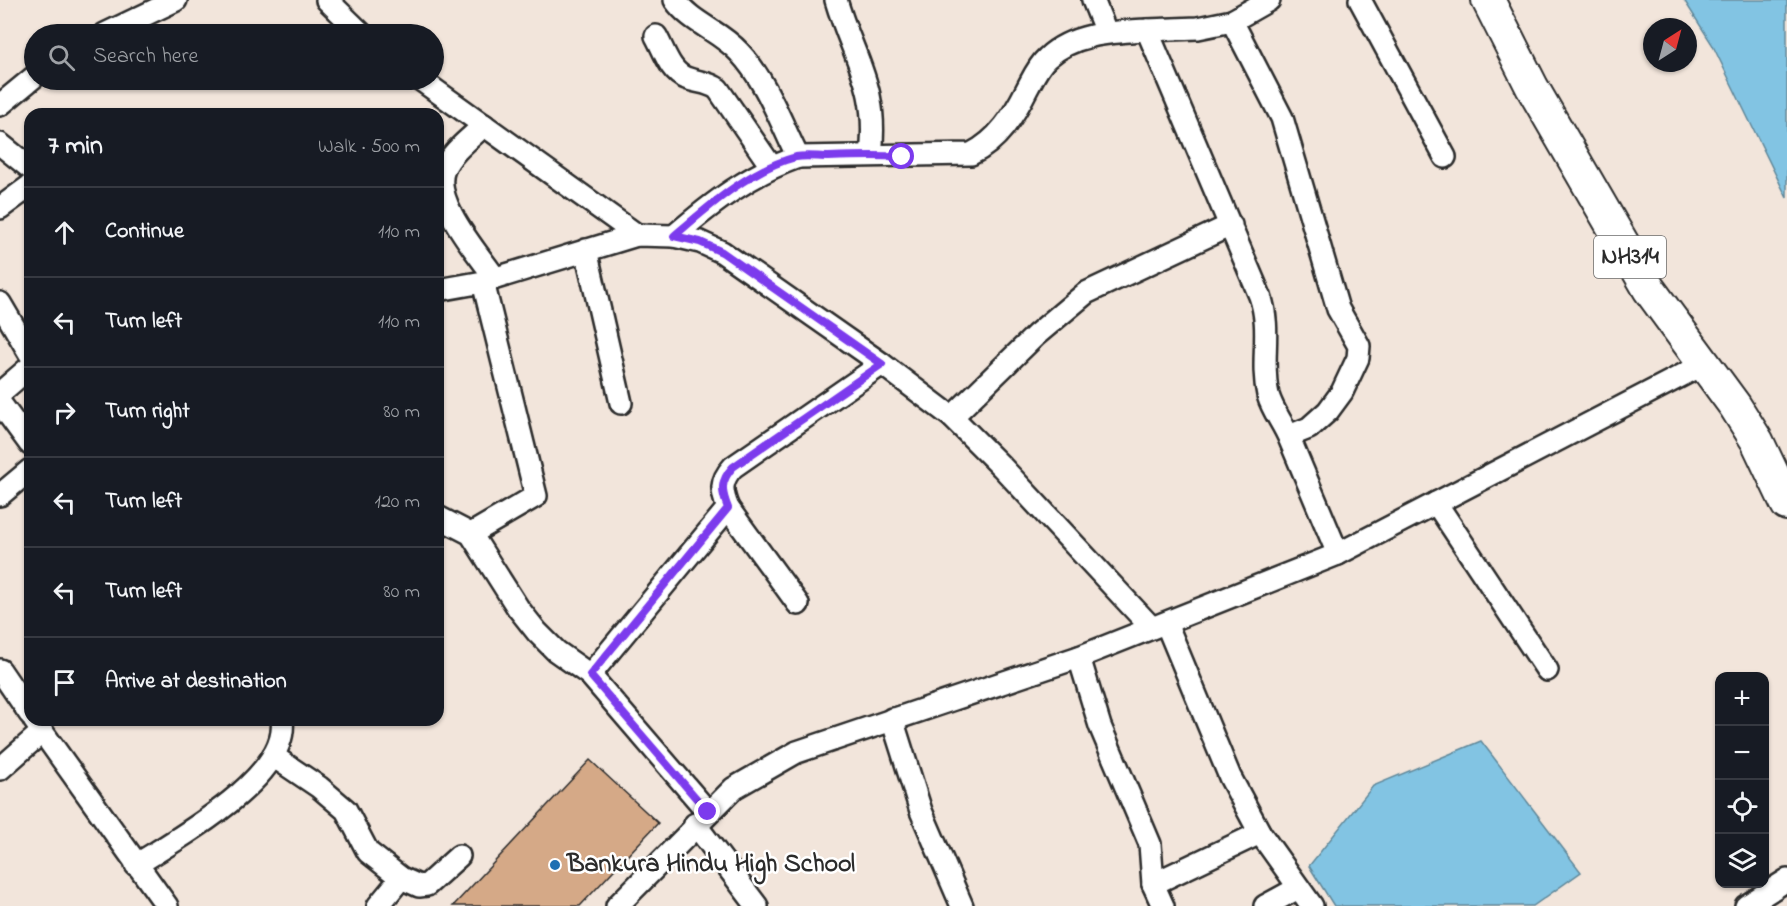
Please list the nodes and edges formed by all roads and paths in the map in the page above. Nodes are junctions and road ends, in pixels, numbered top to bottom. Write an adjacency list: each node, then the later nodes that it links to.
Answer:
1 (176, 0): 10 (street)
2 (327, 0): 11 (street)
3 (675, 0): 21 (street)
4 (836, 0): 20 (street)
5 (1093, 0): 13 (street)
6 (1269, 0): 9 (street)
7 (1360, 0): 22 (street)
8 (1488, 0): 38 (highway, NH314)
9 (1232, 21): 12 (street); 45 (street)
10 (126, 24)
11 (352, 24)
12 (1147, 30): 13 (street); 29 (street)
13 (1106, 32): 20 (street)
14 (656, 36): 24 (street)
15 (24, 85): 17 (street)
16 (435, 90): 18 (street)
17 (0, 105)
18 (484, 125): 25 (street); 30 (street)
19 (0, 144): 23 (street)
20 (871, 155): 21 (street)
21 (798, 157): 24 (street)
22 (1445, 157)
23 (24, 163)
24 (771, 166): 31 (street)
25 (444, 171)
26 (24, 190): 28 (street)
27 (444, 197): 33 (street)
28 (0, 208)
29 (1231, 225): 43 (street); 45 (street)
30 (637, 235): 31 (street); 32 (street)
31 (674, 236): 37 (street)
32 (586, 250): 33 (street); 42 (street)
33 (489, 280): 34 (street); 52 (street)
34 (444, 289)
35 (0, 303): 36 (street)
36 (24, 344)
37 (882, 364): 43 (street); 50 (street)
38 (1702, 365): 48 (street); 49 (highway, NH314)
39 (24, 372): 40 (street)
40 (0, 393)
41 (0, 403): 44 (street)
42 (621, 404)
43 (952, 417): 55 (street)
44 (24, 436)
45 (1289, 436): 53 (street)
46 (24, 475): 47 (street)
47 (0, 495)
48 (1436, 503): 53 (street); 58 (street)
49 (1787, 504)
50 (728, 508): 54 (street); 59 (street)
51 (444, 520): 52 (street)
52 (471, 534): 59 (street)
53 (1338, 554): 55 (street)
54 (798, 604)
55 (1159, 625): 56 (street); 67 (street)
56 (1079, 657): 61 (street); 72 (street)
57 (0, 669): 60 (street)
58 (1547, 670)
59 (590, 675): 66 (street)
60 (24, 705)
61 (892, 719): 66 (street); 78 (street)
62 (38, 726): 65 (street); 69 (street)
63 (282, 726): 64 (street)
64 (273, 756): 69 (street); 70 (street)
65 (0, 769)
66 (702, 818): 76 (street); 77 (street)
67 (1260, 833): 72 (street); 73 (street)
68 (459, 856): 70 (street)
69 (136, 865): 74 (street)
70 (401, 878): 75 (street)
71 (1787, 880): 82 (street)
72 (1153, 884): 79 (street)
73 (1298, 888): 80 (street); 81 (street)
74 (167, 906)
75 (378, 906)
76 (616, 906)
77 (757, 906)
78 (962, 906)
79 (1163, 906)
80 (1265, 906)
81 (1312, 906)
82 (1746, 906)

